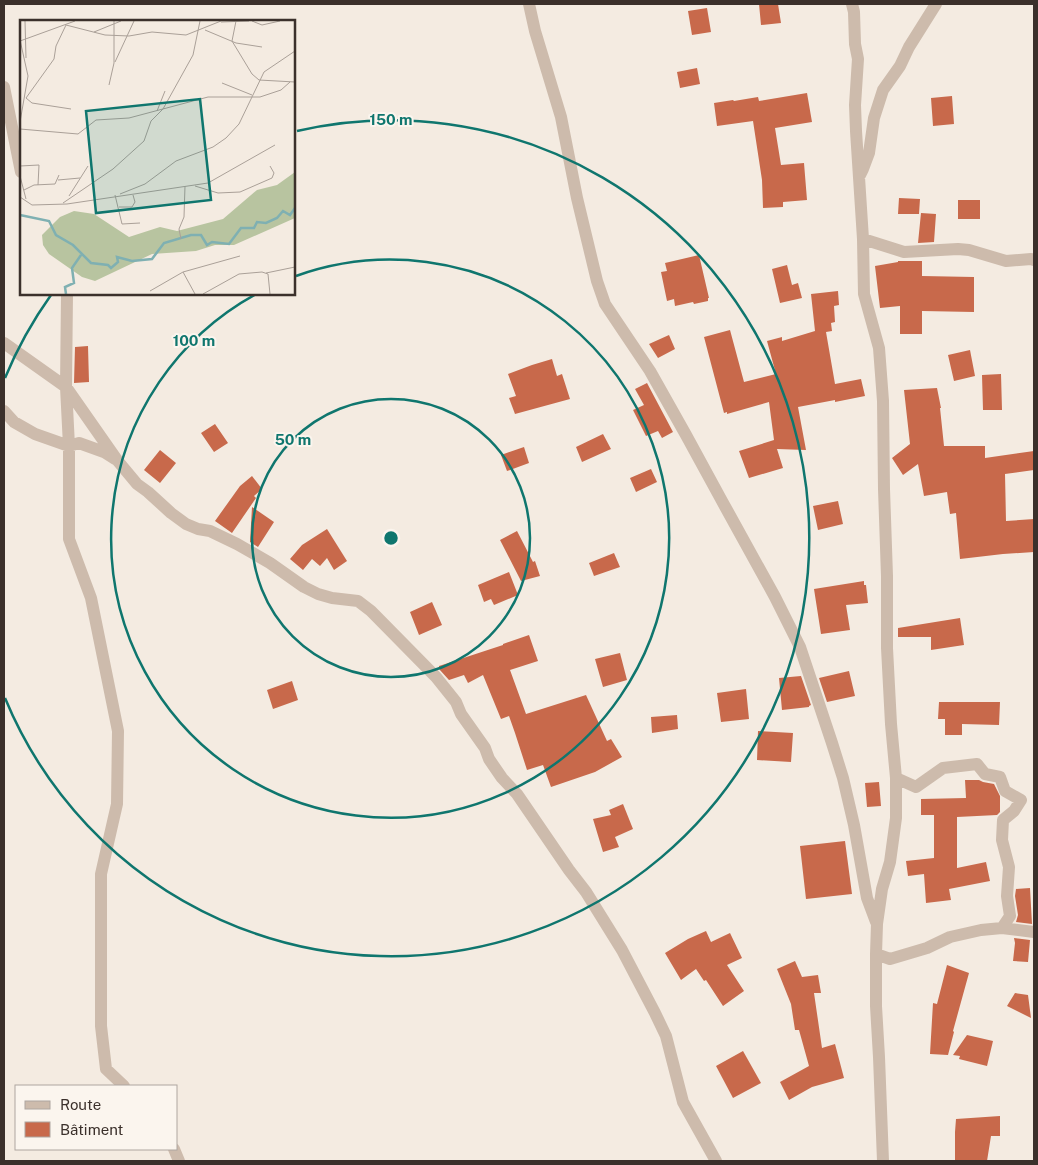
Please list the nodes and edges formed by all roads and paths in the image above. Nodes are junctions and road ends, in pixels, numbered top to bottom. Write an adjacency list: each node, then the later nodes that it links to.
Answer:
1 (529, 4): 16 (street)
2 (852, 4): 6 (street)
3 (936, 4): 6 (street)
4 (4, 87): 5 (street)
5 (20, 167)
6 (859, 177): 7 (street)
7 (863, 239): 8 (street); 15 (street)
8 (1034, 260)
9 (67, 295): 11 (street)
10 (4, 342): 11 (street)
11 (66, 387): 13 (street); 14 (street)
12 (4, 411): 13 (street)
13 (69, 446): 14 (street); 20 (street)
14 (117, 460): 21 (street)
15 (896, 778): 16 (street); 17 (street)
16 (877, 924): 19 (street)
17 (1002, 928): 18 (street); 19 (street)
18 (1034, 932)
19 (876, 954): 22 (street)
20 (123, 1085)
21 (716, 1161)
22 (883, 1161)

